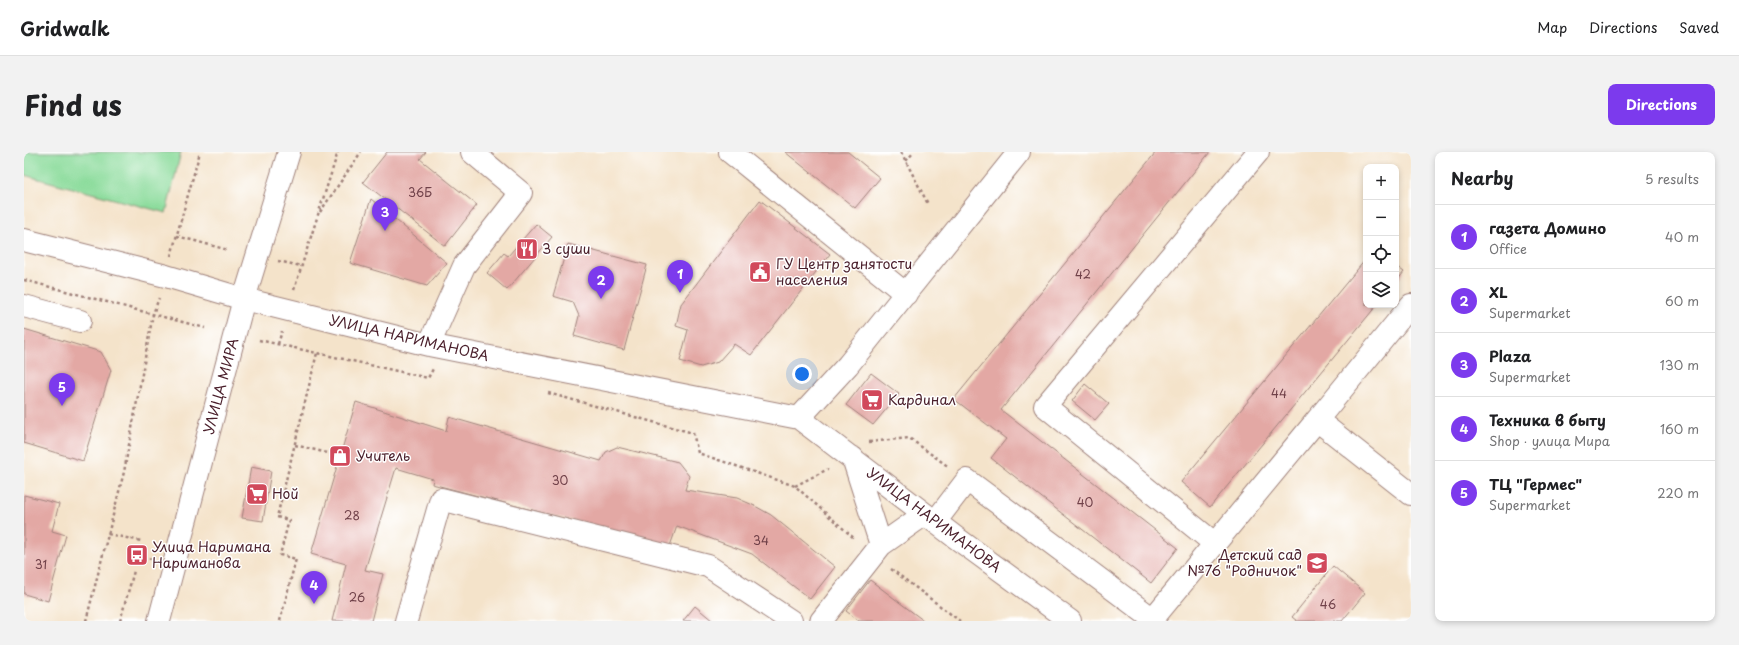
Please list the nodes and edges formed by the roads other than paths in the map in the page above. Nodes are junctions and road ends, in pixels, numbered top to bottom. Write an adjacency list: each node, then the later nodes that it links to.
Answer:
1 (289, 152): 8 (street, УЛИЦА МИРА)
2 (472, 152): 12 (street)
3 (730, 152): 7 (street)
4 (1019, 152): 7 (street)
5 (1258, 152): 18 (street)
6 (24, 240): 8 (street, УЛИЦА НАРИМАНОВА)
7 (906, 294): 13 (street)
8 (244, 299): 12 (street, УЛИЦА НАРИМАНОВА); 22 (street, УЛИЦА МИРА)
9 (1411, 305): 14 (street)
10 (24, 306): 11 (street)
11 (80, 321)
12 (432, 355): 13 (street, УЛИЦА НАРИМАНОВА)
13 (799, 418): 15 (street, УЛИЦА НАРИМАНОВА)
14 (1317, 420): 16 (street); 18 (street)
15 (853, 458): 17 (street, УЛИЦА НАРИМАНОВА); 19 (street)
16 (1411, 494)
17 (930, 518): 19 (street); 21 (street); 25 (street, УЛИЦА НАРИМАНОВА)
18 (1214, 543): 21 (street)
19 (877, 550): 24 (street)
20 (782, 619): 23 (street)
21 (1152, 620)
22 (159, 621)
23 (406, 621)
24 (821, 621)
25 (1070, 621)

